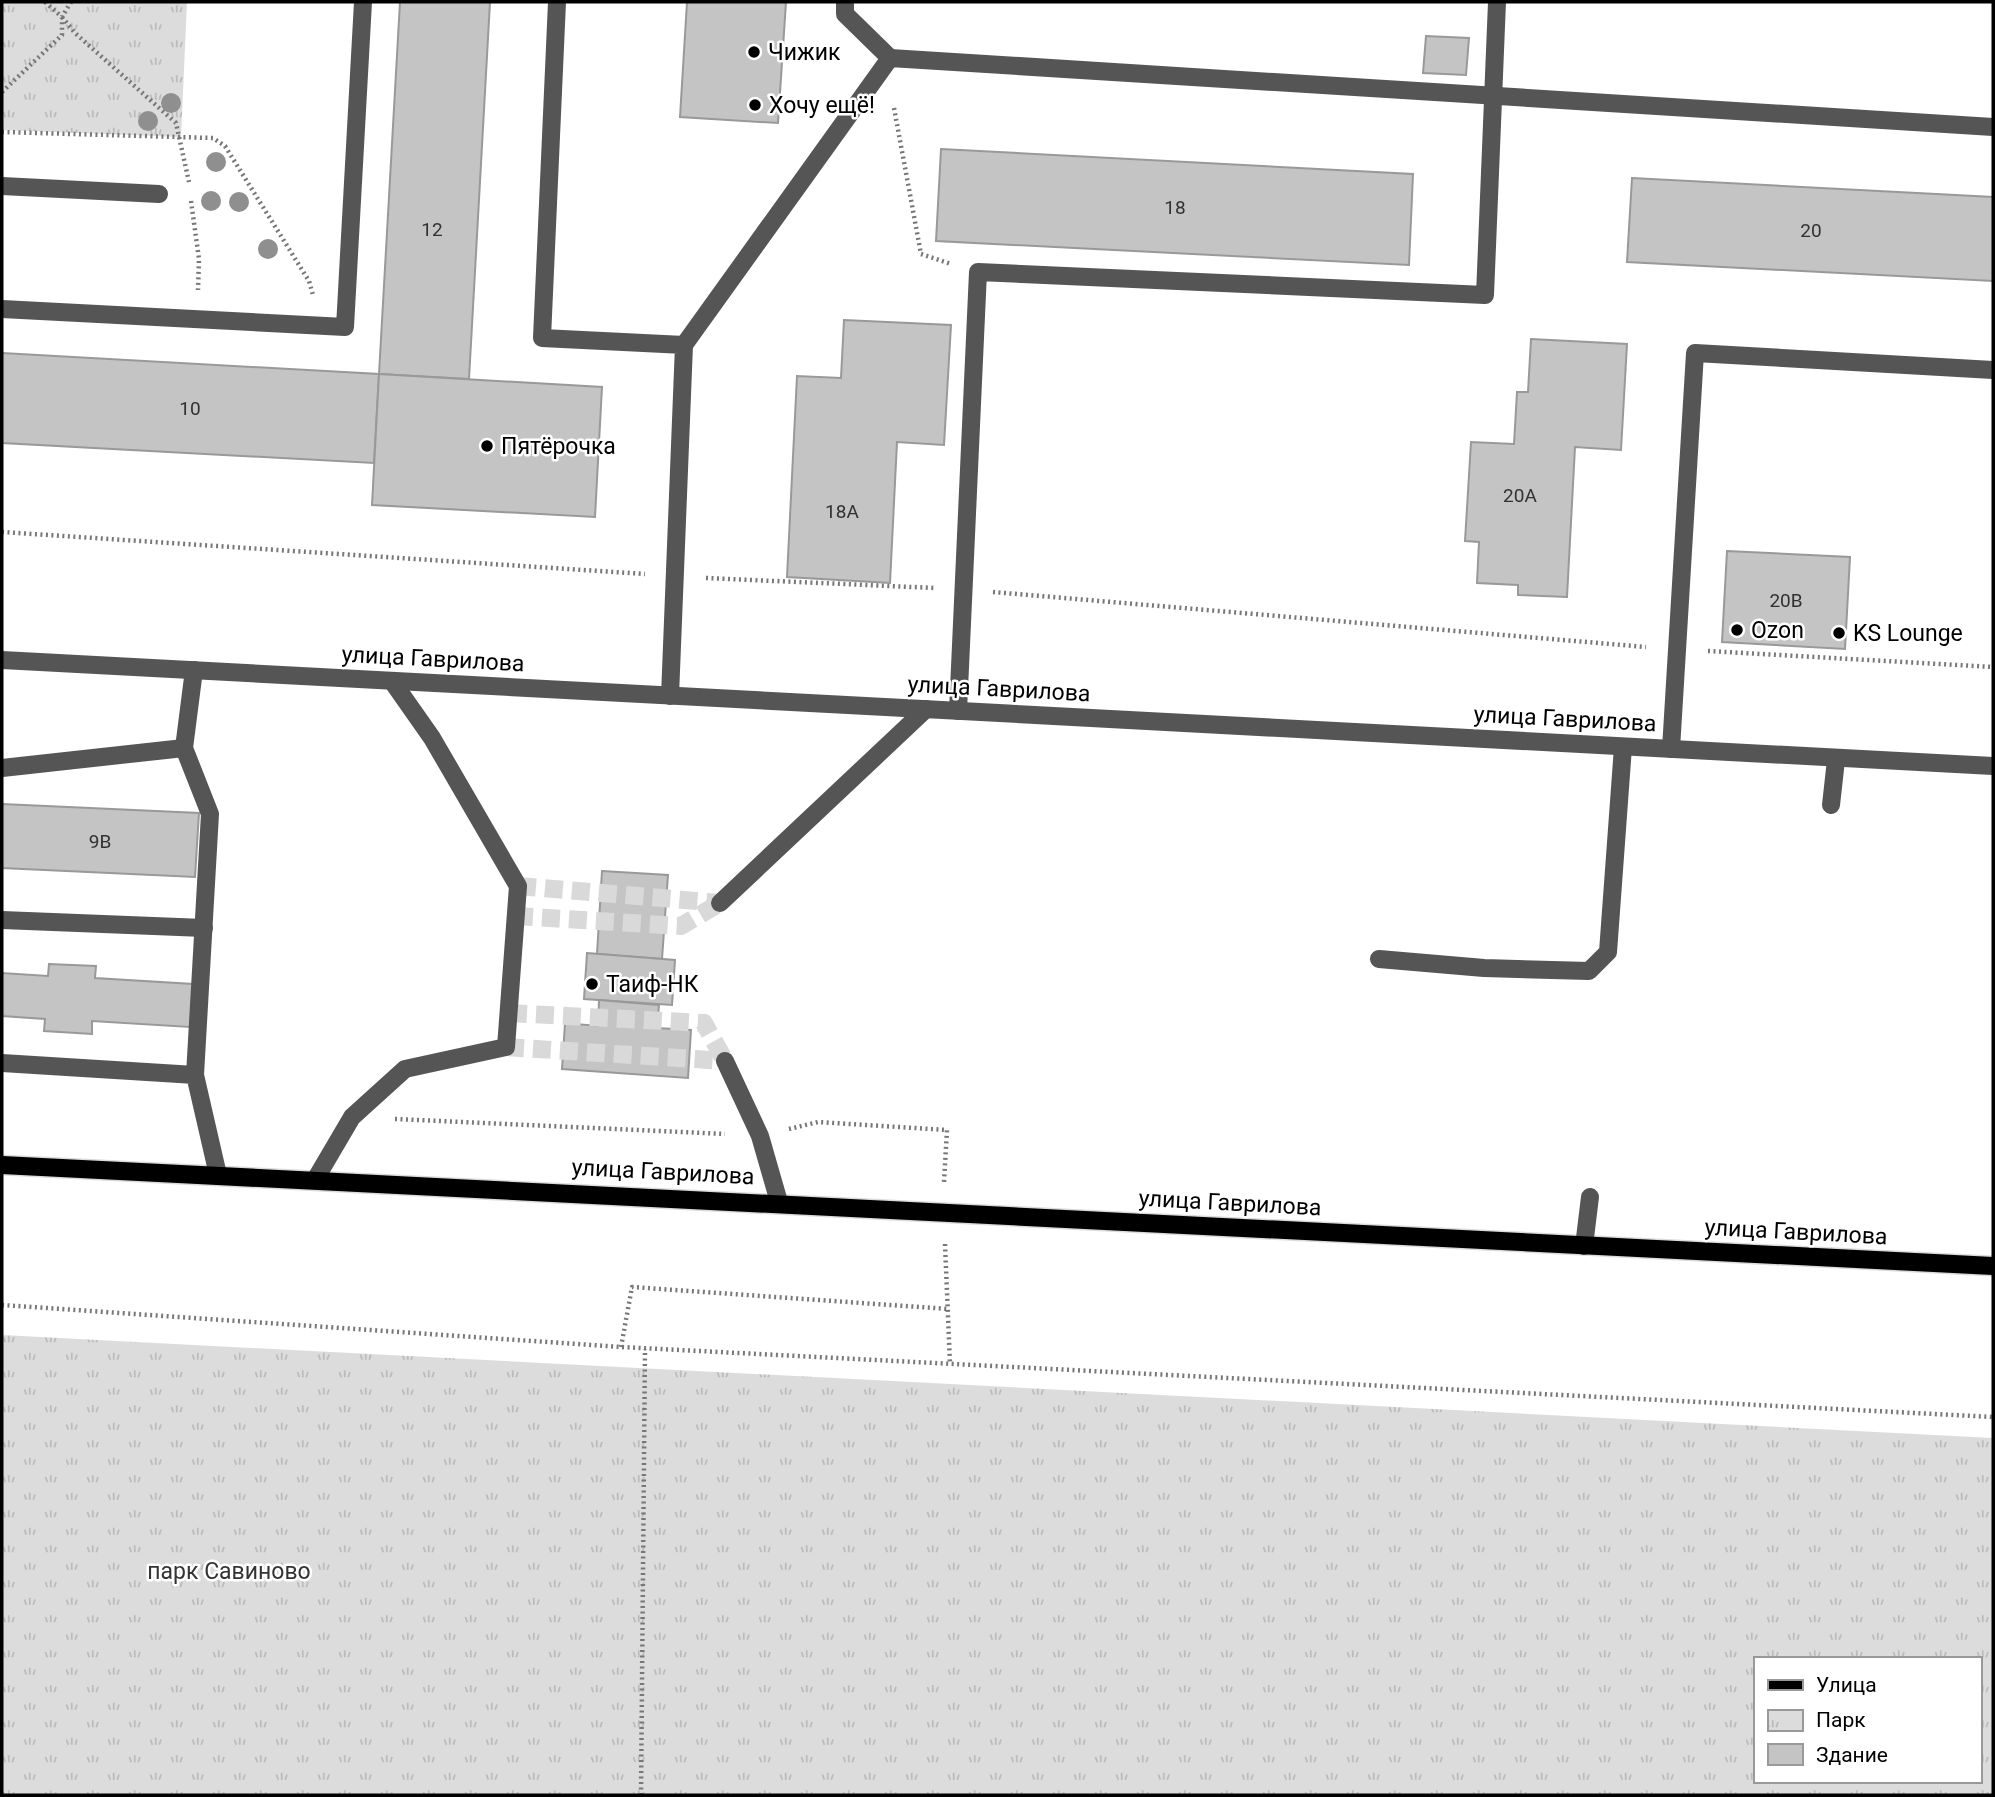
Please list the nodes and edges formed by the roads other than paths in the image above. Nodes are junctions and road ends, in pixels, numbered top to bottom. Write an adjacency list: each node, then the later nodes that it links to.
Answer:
1 (363, 2): 10 (street)
2 (557, 2): 11 (street)
3 (845, 2): 5 (street)
4 (1497, 2): 6 (street)
5 (890, 58): 6 (street); 11 (street)
6 (1494, 96): 7 (street); 18 (street)
7 (1993, 127)
8 (2, 186): 9 (street)
9 (159, 194)
10 (2, 309)
11 (684, 345): 16 (street)
12 (1993, 370): 21 (street)
13 (2, 660): 14 (street, улица Гаврилова)
14 (194, 670): 15 (street, улица Гаврилова); 20 (street)
15 (392, 681): 16 (street, улица Гаврилова); 35 (street)
16 (670, 696): 17 (street, улица Гаврилова)
17 (926, 709): 18 (street, улица Гаврилова); 26 (street)
18 (958, 711): 19 (street, улица Гаврилова)
19 (1623, 747): 21 (street, улица Гаврилова); 29 (street)
20 (184, 748): 24 (street); 28 (street)
21 (1671, 749): 22 (street, улица Гаврилова)
22 (1836, 760): 23 (street, улица Гаврилова); 25 (street)
23 (1993, 766)
24 (2, 768)
25 (1831, 805)
26 (720, 903)
27 (2, 920): 28 (street)
28 (204, 928): 32 (street)
29 (1379, 958)
30 (725, 1060): 37 (street)
31 (2, 1063): 32 (street)
32 (195, 1075): 34 (street)
33 (2, 1165): 34 (main road, улица Гаврилова)
34 (218, 1175): 35 (main road, улица Гаврилова)
35 (315, 1180): 37 (main road, улица Гаврилова)
36 (1590, 1197): 38 (street)
37 (779, 1202): 38 (main road, улица Гаврилова)
38 (1584, 1246): 39 (main road, улица Гаврилова)
39 (1993, 1266)

